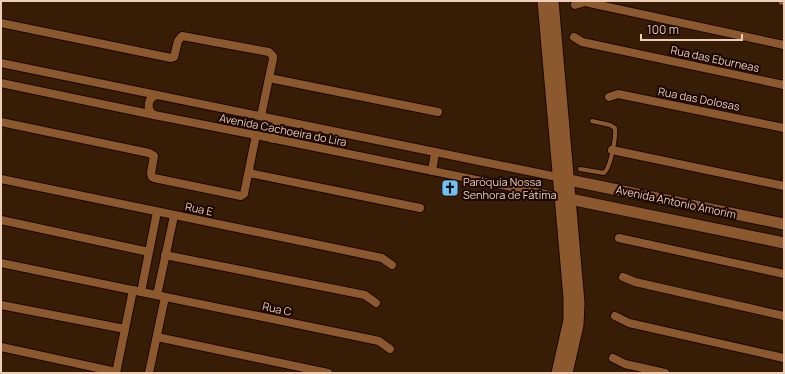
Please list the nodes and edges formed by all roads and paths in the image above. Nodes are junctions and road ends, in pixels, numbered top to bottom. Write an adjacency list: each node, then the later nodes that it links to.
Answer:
1 (543, 1): 28 (street)
2 (553, 1): 28 (street)
3 (575, 5): 6 (street)
4 (1, 22): 8 (street)
5 (574, 37): 10 (street, Rua das Eburneas)
6 (784, 44)
7 (1, 63): 11 (street, Avenida Cachoeira do Lira)
8 (269, 78): 13 (street); 15 (street)
9 (1, 83): 14 (street, Avenida Cachoeira do Lira)
10 (784, 85)
11 (157, 95): 14 (street); 15 (street, Avenida Cachoeira do Lira)
12 (609, 97): 19 (street, Rua das Dolosas)
13 (438, 112)
14 (154, 115): 20 (street, Avenida Cachoeira do Lira)
15 (261, 116): 16 (street, Avenida Cachoeira do Lira)
16 (277, 120): 21 (street); 23 (street, Avenida Cachoeira do Lira)
17 (592, 121): 22 (lane)
18 (1, 122): 26 (street)
19 (784, 128)
20 (256, 135): 21 (street, Avenida Cachoeira do Lira); 26 (street)
21 (273, 139): 25 (street, Avenida Cachoeira do Lira)
22 (612, 150): 24 (lane); 29 (street)
23 (435, 153): 25 (street); 28 (street, Avenida Cachoeira do Lira)
24 (580, 169)
25 (432, 171): 30 (street, Avenida Cachoeira do Lira)
26 (249, 173): 31 (street)
27 (1, 179): 32 (street, Rua E)
28 (564, 179): 30 (street); 35 (street, Avenida Antonio Amorim)
29 (784, 186)
30 (566, 198): 37 (street, Avenida Antonio Amorim); 59 (street); 60 (street)
31 (420, 208)
32 (157, 212): 33 (street, Rua E); 38 (street)
33 (174, 216): 39 (street); 41 (street, Rua E)
34 (1, 220): 38 (street)
35 (782, 224): 37 (street)
36 (619, 238): 42 (street)
37 (780, 242)
38 (149, 252): 44 (street)
39 (165, 255): 45 (street); 46 (street)
40 (1, 263): 44 (street, Rua C)
41 (392, 265)
42 (784, 274)
43 (622, 277): 49 (street)
44 (137, 291): 45 (street, Rua C); 50 (street)
45 (161, 296): 51 (street); 53 (street, Rua C)
46 (376, 303)
47 (1, 305): 50 (street)
48 (614, 316): 55 (street)
49 (784, 316)
50 (125, 329): 56 (street)
51 (156, 337): 57 (street); 58 (street)
52 (1, 347): 56 (street)
53 (390, 349)
54 (613, 358): 61 (street)
55 (784, 358)
56 (116, 372)
57 (149, 373)
58 (328, 373)
59 (557, 373)
60 (567, 373)
61 (665, 373)

